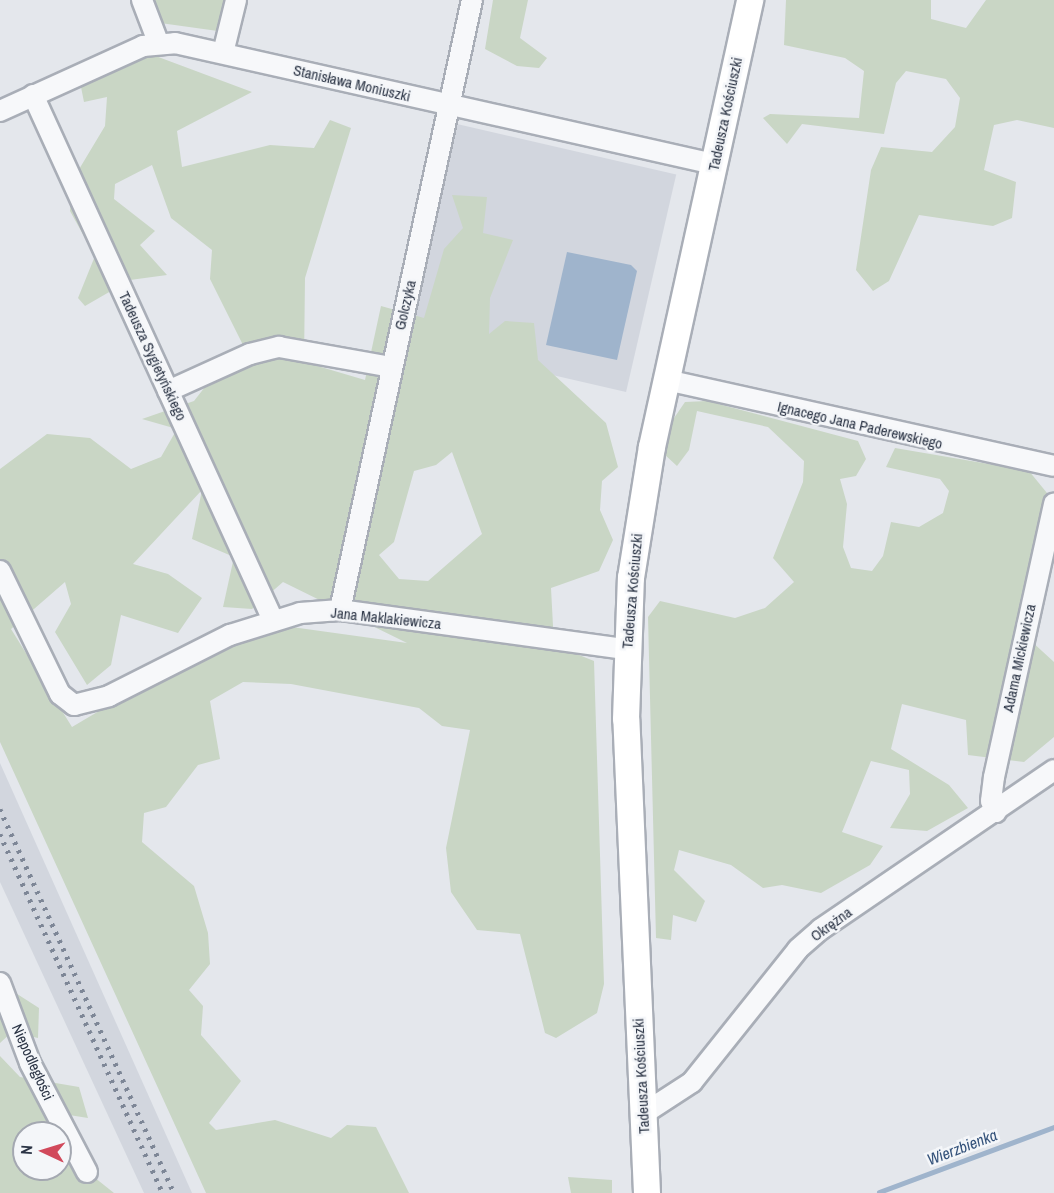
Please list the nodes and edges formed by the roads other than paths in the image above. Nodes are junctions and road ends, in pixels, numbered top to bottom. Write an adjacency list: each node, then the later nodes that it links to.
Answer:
1 (142, 0): 5 (street)
2 (236, 0): 6 (street)
3 (472, 0): 8 (street, Golczyka)
4 (750, 0): 10 (main road, Tadeusza Kościuszki)
5 (158, 42): 6 (street, Stanisława Moniuszki); 7 (street)
6 (223, 53): 8 (street, Stanisława Moniuszki)
7 (33, 95): 9 (street); 13 (street, Tadeusza Sygietyńskiego)
8 (450, 105): 10 (street, Stanisława Moniuszki); 11 (street, Golczyka)
9 (0, 111)
10 (714, 164): 12 (main road, Tadeusza Kościuszki)
11 (391, 368): 13 (street); 17 (street, Golczyka)
12 (666, 380): 14 (street, Ignacego Jana Paderewskiego); 19 (main road, Tadeusza Kościuszki)
13 (168, 391): 18 (street, Tadeusza Sygietyńskiego)
14 (1054, 466)
15 (1054, 504): 21 (street, Adama Mickiewicza)
16 (0, 571): 18 (street, Jana Maklakiewicza)
17 (340, 610): 18 (street, Jana Maklakiewicza); 19 (street, Jana Maklakiewicza)
18 (272, 618)
19 (626, 649): 23 (main road, Tadeusza Kościuszki)
20 (1054, 770): 21 (street, Okrężna)
21 (996, 812): 23 (street, Okrężna)
22 (0, 983): 24 (street, Niepodległości)
23 (643, 1114): 25 (main road, Tadeusza Kościuszki)
24 (87, 1172)
25 (647, 1193)

